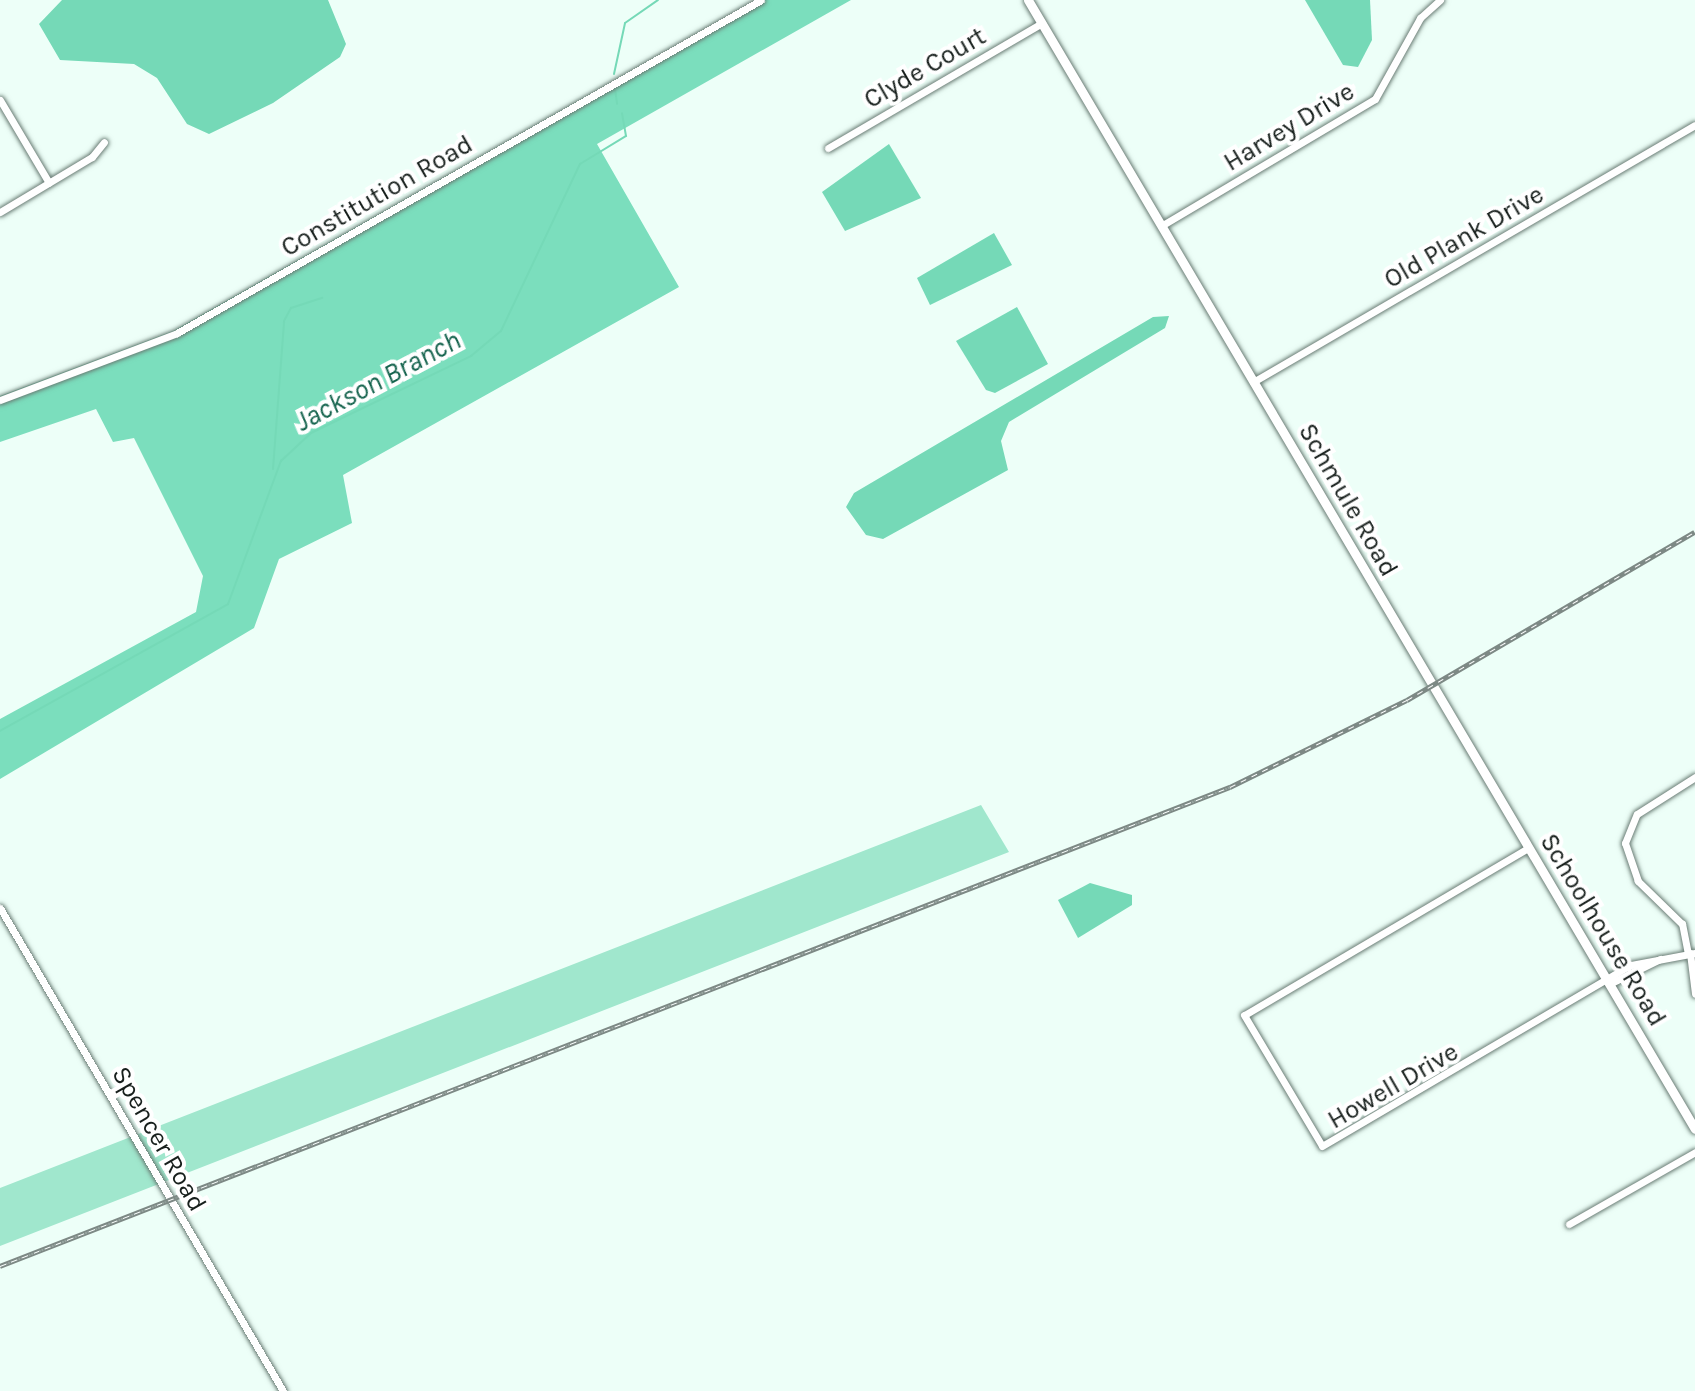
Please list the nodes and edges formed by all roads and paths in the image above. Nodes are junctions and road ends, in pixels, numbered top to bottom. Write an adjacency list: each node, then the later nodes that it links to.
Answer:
1 (761, 0): 13 (street, Constitution Road)
2 (1028, 0): 4 (street, Schmule Road)
3 (1440, 0): 11 (street, Harvey Drive)
4 (1042, 23): 8 (street, Clyde Court); 11 (street, Schmule Road)
5 (0, 100): 9 (street)
6 (1695, 125): 12 (street, Old Plank Drive)
7 (104, 142): 9 (street)
8 (828, 148)
9 (49, 183): 10 (street)
10 (0, 212)
11 (1161, 226): 12 (street, Schmule Road)
12 (1253, 382): 15 (street, Schmule Road)
13 (0, 400)
14 (1695, 777): 18 (street)
15 (1497, 796): 16 (street, Schoolhouse Road)
16 (1528, 848): 19 (street, Schoolhouse Road); 19 (street, Howell Drive)
17 (0, 908): 24 (street, Spencer Road)
18 (1691, 953): 19 (street); 20 (street)
19 (1608, 984): 21 (street, Schoolhouse Road)
20 (1695, 994)
21 (1695, 1129)
22 (1695, 1152): 23 (street)
23 (1569, 1224)
24 (283, 1391)

